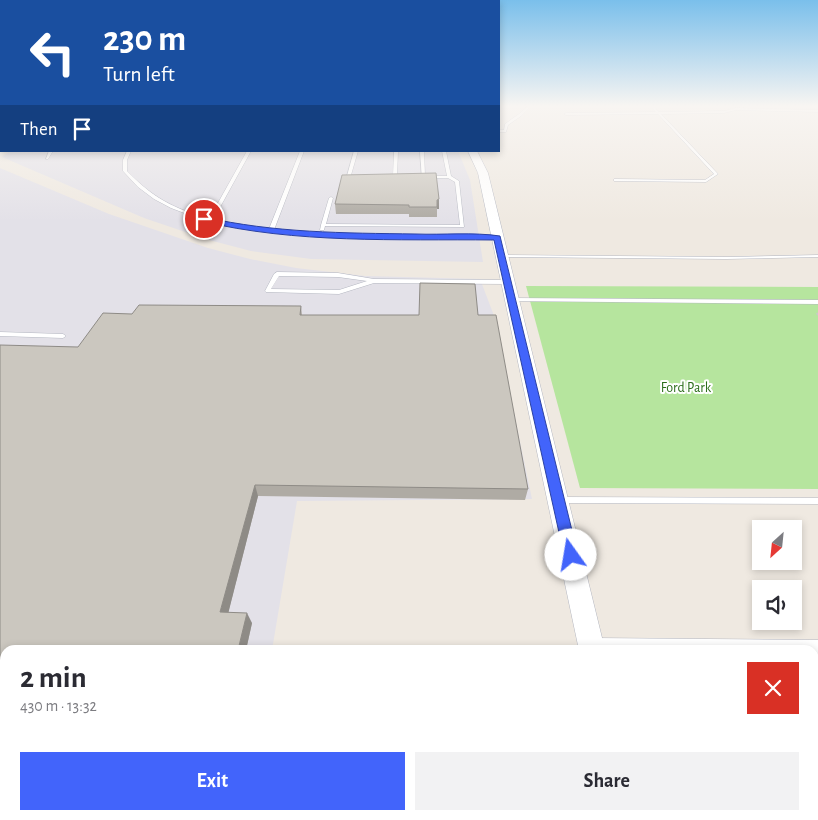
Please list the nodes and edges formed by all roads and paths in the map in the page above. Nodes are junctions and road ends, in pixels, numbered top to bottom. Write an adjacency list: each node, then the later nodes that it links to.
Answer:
1 (688, 144): 15 (lane)
2 (50, 152): 11 (lane)
3 (129, 152): 17 (lane)
4 (248, 152): 17 (lane)
5 (302, 152): 19 (lane)
6 (356, 152): 12 (lane)
7 (396, 152): 13 (lane)
8 (422, 152): 14 (lane)
9 (444, 152): 14 (lane)
10 (472, 152): 21 (street)
11 (47, 158)
12 (358, 176)
13 (386, 176)
14 (449, 177): 18 (lane)
15 (615, 180)
16 (331, 198): 18 (lane)
17 (210, 221): 19 (lane)
18 (323, 225): 20 (lane)
19 (271, 232): 20 (lane)
20 (320, 235): 21 (lane)
21 (497, 238): 22 (street)
22 (501, 256): 23 (lane); 25 (street)
23 (818, 256)
24 (374, 281): 24 (lane); 25 (lane)
25 (509, 291): 26 (lane); 29 (street)
26 (818, 302)
27 (0, 334): 28 (lane)
28 (63, 336)
29 (558, 500): 30 (lane); 31 (street)
30 (818, 501)
31 (591, 645)

